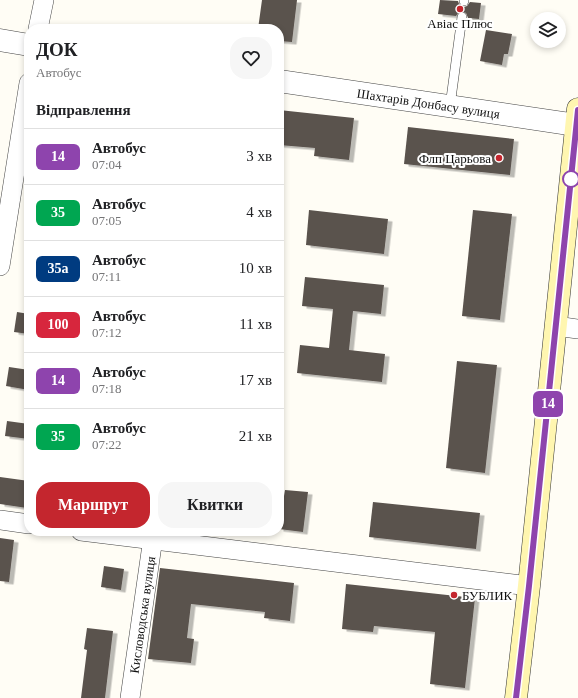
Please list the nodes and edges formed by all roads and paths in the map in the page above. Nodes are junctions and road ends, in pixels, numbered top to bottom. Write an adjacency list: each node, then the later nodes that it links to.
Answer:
1 (44, 0): 3 (street)
2 (462, 17): 7 (lane)
3 (39, 24)
4 (0, 40): 5 (street)
5 (24, 44)
6 (284, 82): 7 (street, Шахтарів Донбасу вулиця)
7 (450, 106): 9 (street, Шахтарів Донбасу вулиця)
8 (24, 112): 10 (street)
9 (577, 120): 12 (main road)
10 (2, 239): 11 (street)
11 (0, 266)
12 (556, 326): 13 (street); 17 (main road)
13 (578, 329)
14 (0, 520): 15 (street)
15 (24, 523)
16 (154, 536): 17 (street); 18 (street, Кисловодська вулиця)
17 (529, 586): 19 (main road)
18 (130, 698)
19 (516, 698)

